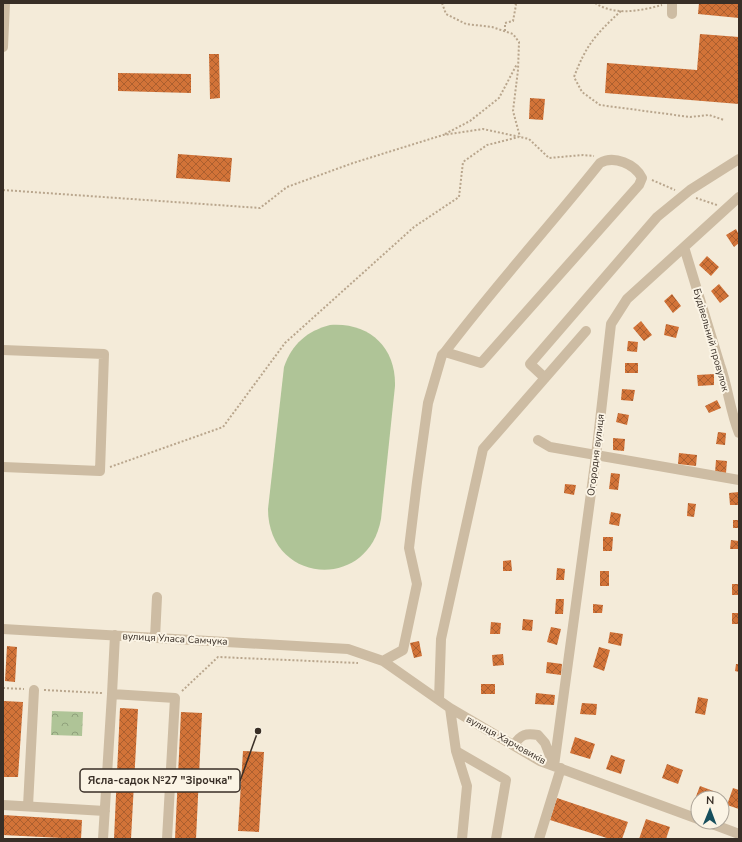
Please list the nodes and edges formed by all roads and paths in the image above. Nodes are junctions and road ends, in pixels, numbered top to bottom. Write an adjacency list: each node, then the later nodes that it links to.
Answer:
1 (5, 3): 10 (street)
2 (442, 3): 9 (path)
3 (515, 3): 9 (path)
4 (595, 3): 7 (path)
5 (663, 3): 7 (path)
6 (672, 3): 8 (street)
7 (621, 11): 12 (path)
8 (672, 14)
9 (504, 31): 11 (path)
10 (3, 47)
11 (518, 63): 13 (path); 14 (path)
12 (724, 120)
13 (443, 135): 14 (path); 17 (path)
14 (520, 137): 15 (path); 28 (path)
15 (597, 156)
16 (739, 159): 23 (street)
17 (3, 190)
18 (739, 197): 19 (street, Огородня вулиця)
19 (684, 247): 24 (street, Будівельний провулок); 26 (street, Огородня вулиця)
20 (586, 331): 23 (street)
21 (3, 350): 28 (street)
22 (445, 352): 22 (street); 35 (street)
23 (545, 378): 41 (street)
24 (739, 433)
25 (538, 440): 26 (street)
26 (596, 456): 29 (street); 45 (street, Огородня вулиця)
27 (3, 467): 28 (street)
28 (100, 471)
29 (739, 480)
30 (157, 597): 33 (street)
31 (3, 629): 32 (street, вулиця Уласа Самчука)
32 (115, 635): 33 (street, вулиця Уласа Самчука); 39 (street)
33 (155, 638): 34 (street, вулиця Уласа Самчука)
34 (348, 649): 35 (street, вулиця Харчовиків)
35 (384, 661): 41 (street, вулиця Харчовиків)
36 (363, 663): 40 (path)
37 (3, 688): 38 (path)
38 (34, 690): 39 (path); 47 (street)
39 (112, 694): 40 (street); 48 (street)
40 (175, 698): 53 (street)
41 (439, 700): 42 (street, вулиця Харчовиків)
42 (450, 708): 43 (street, вулиця Харчовиків); 44 (street)
43 (514, 745): 45 (street, вулиця Харчовиків); 45 (street)
44 (456, 751): 54 (street); 55 (street)
45 (558, 767): 49 (street, вулиця Харчовиків); 56 (street, Огородня вулиця)
46 (3, 805): 47 (street)
47 (28, 806): 48 (street)
48 (105, 811): 52 (street)
49 (690, 816)
50 (728, 830): 51 (street)
51 (739, 834)
52 (103, 839)
53 (167, 839)
54 (462, 839)
55 (496, 839)
56 (539, 839)

